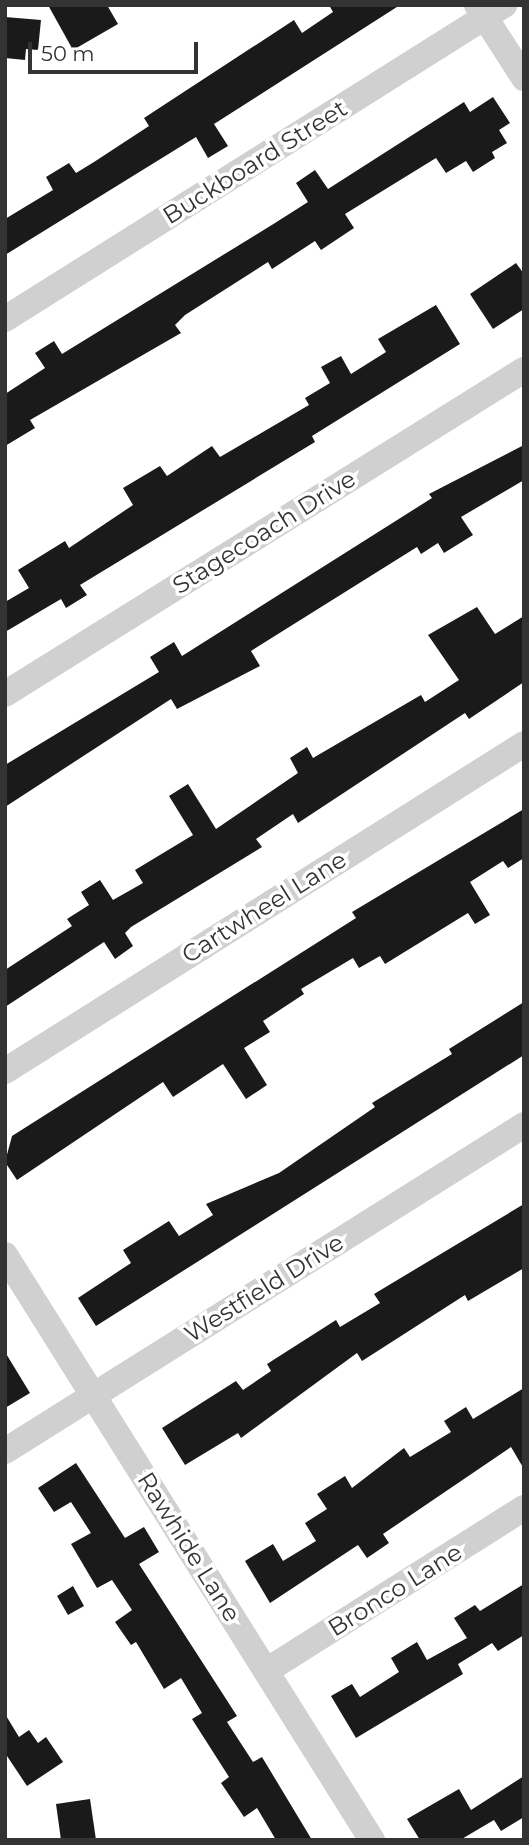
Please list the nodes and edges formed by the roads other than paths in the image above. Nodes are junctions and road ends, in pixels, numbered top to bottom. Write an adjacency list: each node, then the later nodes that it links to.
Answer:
1 (489, 9): 2 (street); 3 (street, Buckboard Street)
2 (524, 78)
3 (5, 319)
4 (524, 370): 5 (street, Stagecoach Drive)
5 (5, 694)
6 (524, 744): 7 (street, Cartwheel Lane)
7 (5, 1071)
8 (524, 1125): 10 (street, Westfield Drive)
9 (5, 1255): 10 (street, Rawhide Lane)
10 (94, 1395): 11 (street, Westfield Drive); 13 (street, Rawhide Lane)
11 (5, 1451)
12 (524, 1508): 13 (street, Bronco Lane)
13 (266, 1671): 14 (street, Rawhide Lane)
14 (372, 1840)

